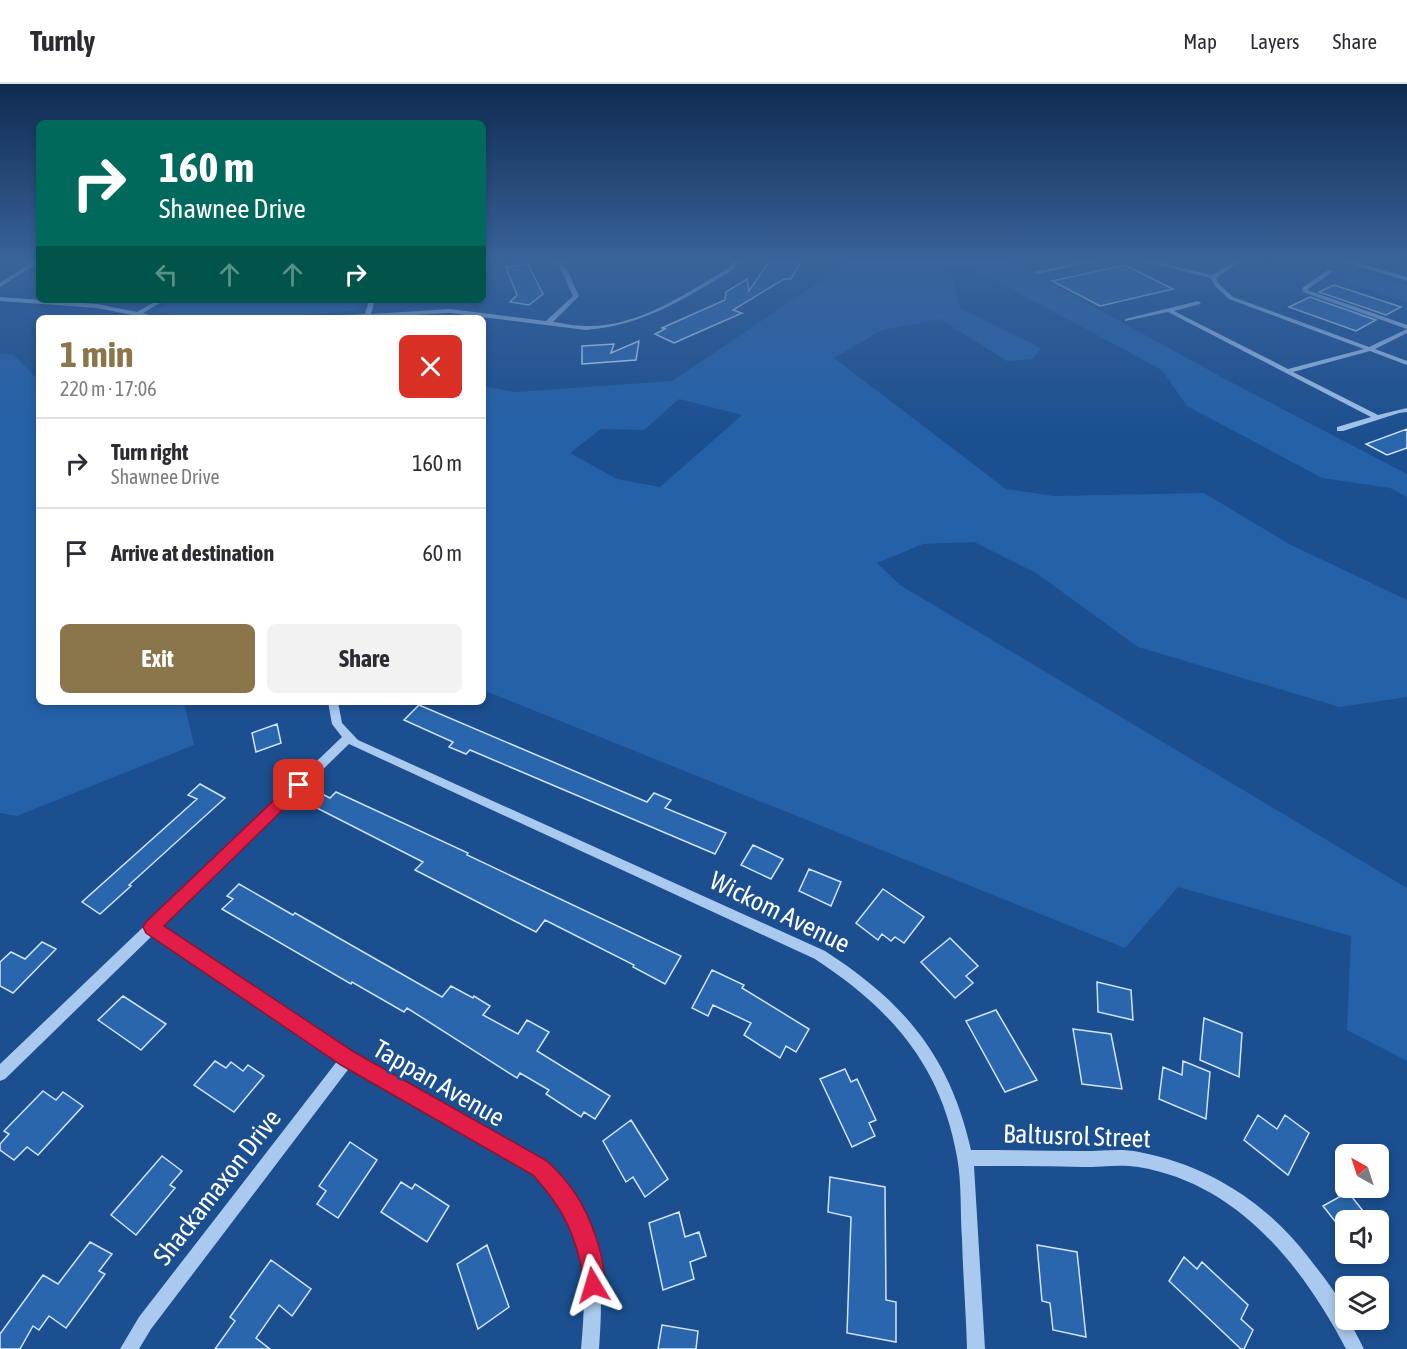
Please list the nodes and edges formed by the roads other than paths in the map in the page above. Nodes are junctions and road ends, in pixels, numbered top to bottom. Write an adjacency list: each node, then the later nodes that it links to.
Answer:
1 (507, 318): 9 (street)
2 (553, 318): 9 (street)
3 (642, 318): 9 (street)
4 (1135, 318): 8 (street)
5 (1184, 318): 13 (street)
6 (1283, 318): 11 (street)
7 (1378, 318): 10 (street)
8 (1127, 320)
9 (548, 323)
10 (1407, 329): 11 (street)
11 (1368, 350): 12 (street); 13 (street)
12 (1407, 363)
13 (1288, 371): 15 (street)
14 (1407, 410): 15 (street)
15 (1377, 417): 16 (street)
16 (1340, 429)
17 (334, 705): 18 (street)
18 (348, 738): 19 (street); 22 (street, Wickom Avenue)
19 (152, 927): 20 (street, Tappan Avenue); 21 (street)
20 (348, 1058): 23 (street, Shackamaxon Drive); 24 (street, Tappan Avenue)
21 (2, 1070)
22 (965, 1158): 25 (street, Wickom Avenue); 26 (street, Baltusrol Street)
23 (129, 1349)
24 (590, 1349)
25 (976, 1349)
26 (1355, 1349)

